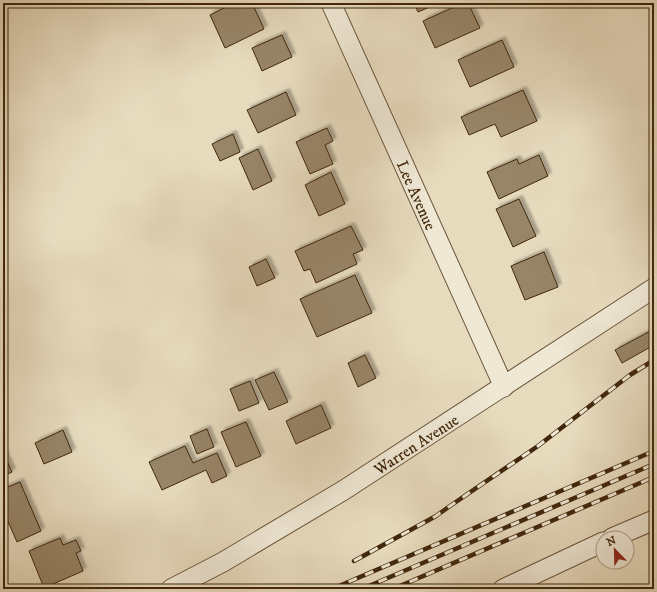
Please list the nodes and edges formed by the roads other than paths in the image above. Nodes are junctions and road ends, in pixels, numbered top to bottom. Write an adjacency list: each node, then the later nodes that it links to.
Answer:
1 (331, 3): 3 (street, Lee Avenue)
2 (654, 288): 3 (street, Warren Avenue)
3 (504, 387): 7 (street, Warren Avenue)
4 (654, 520): 5 (street)
5 (631, 530)
6 (595, 546): 8 (street)
7 (171, 589)
8 (503, 589)

